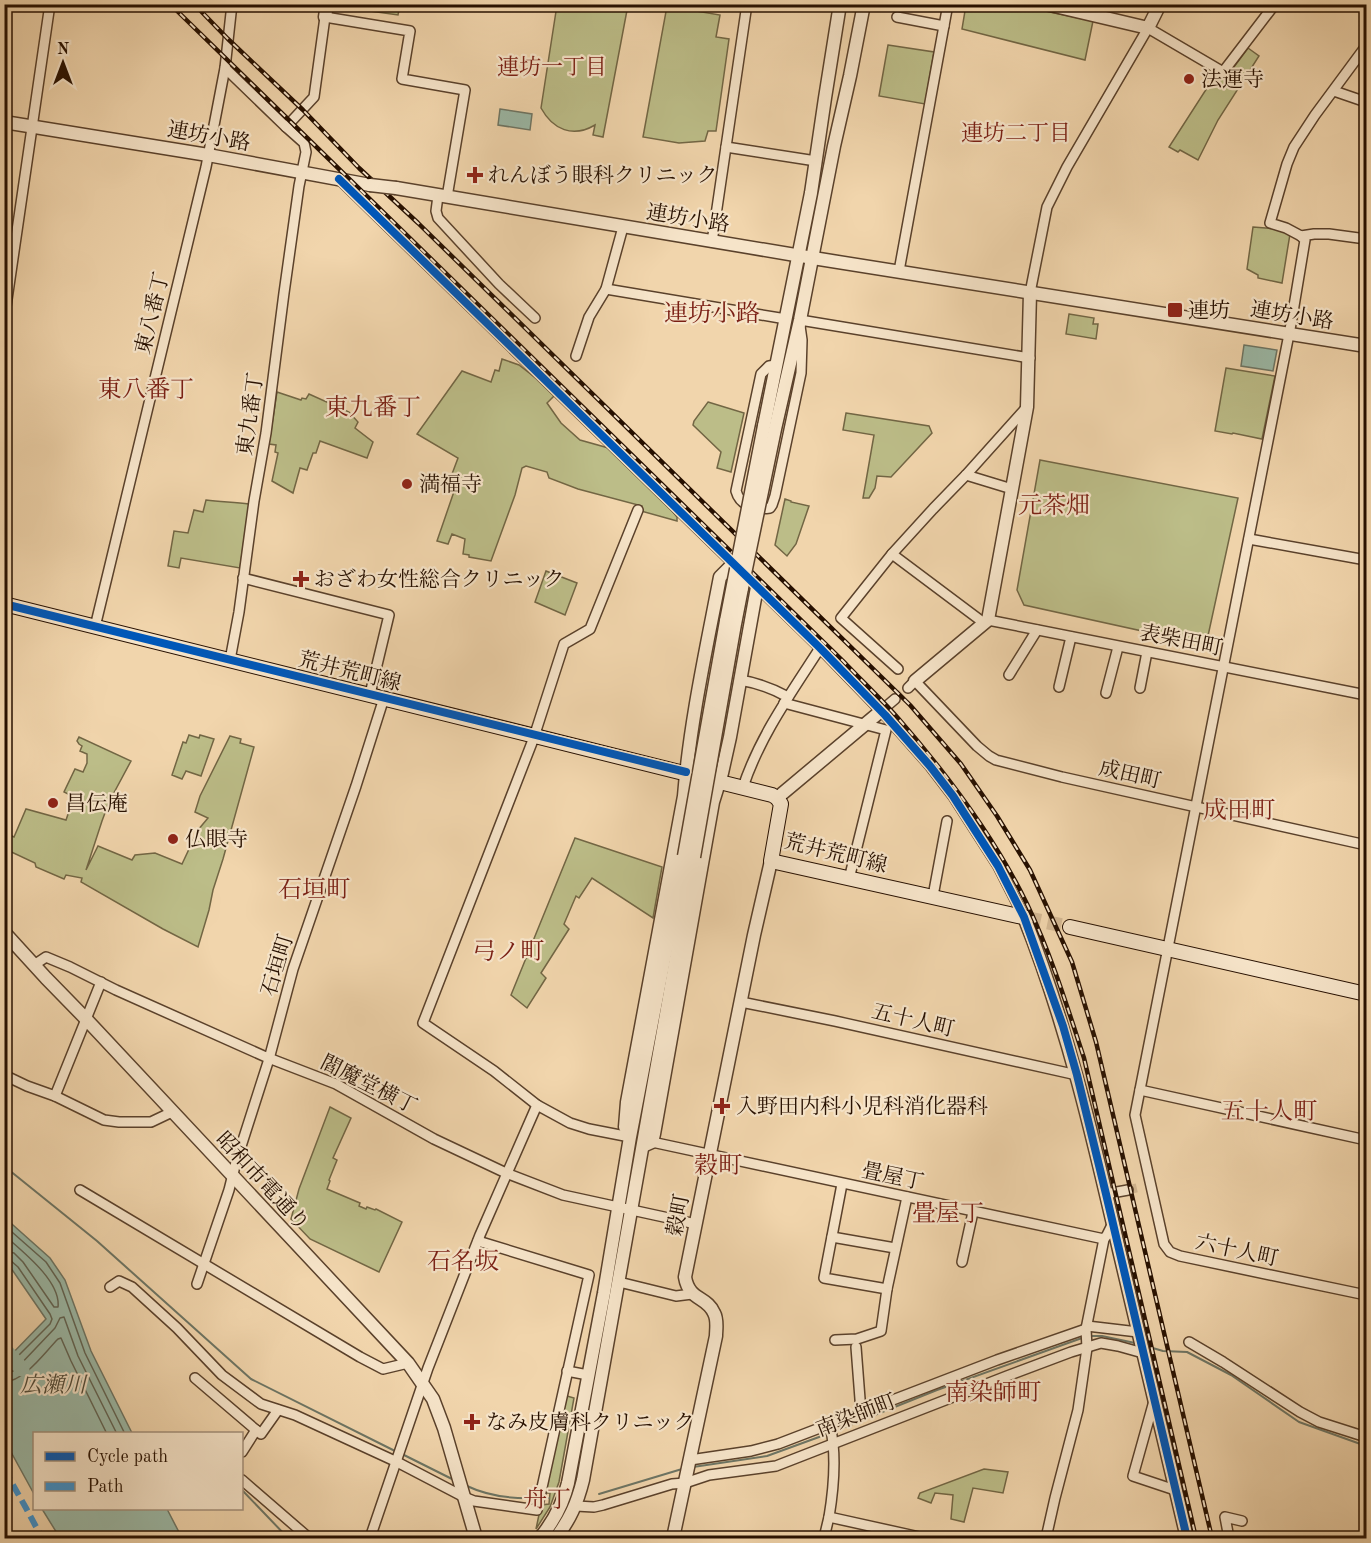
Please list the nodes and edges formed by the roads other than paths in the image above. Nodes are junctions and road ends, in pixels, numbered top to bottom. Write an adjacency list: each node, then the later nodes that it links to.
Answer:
1 (50, 4): 19 (street)
2 (232, 4): 15 (street, 東八番丁)
3 (747, 4): 21 (street)
4 (840, 4): 23 (street)
5 (864, 4): 32 (street)
6 (948, 4): 12 (street)
7 (1046, 4): 13 (street)
8 (1160, 4): 13 (street)
9 (1275, 4): 13 (street)
10 (326, 11): 20 (street); 26 (street)
11 (897, 17): 12 (street)
12 (944, 26): 33 (street)
13 (1148, 28): 35 (street)
14 (1366, 46): 16 (street)
15 (225, 68): 20 (street); 22 (street, 東八番丁)
16 (1334, 91): 17 (street); 28 (street)
17 (1366, 102)
18 (4, 122): 19 (street, 連坊小路)
19 (32, 127): 22 (street, 連坊小路); 38 (street)
20 (286, 127): 24 (street, 東九番丁)
21 (726, 147): 23 (street); 30 (street)
22 (208, 155): 24 (street, 連坊小路); 58 (street, 東八番丁)
23 (816, 162): 31 (street)
24 (302, 172): 25 (street, 連坊小路); 54 (street, 東九番丁)
25 (339, 179): 26 (street, 連坊小路, bridge); 53 (street)
26 (443, 196): 27 (street, 連坊小路); 36 (street)
27 (623, 227): 30 (street, 連坊小路); 34 (street)
28 (1301, 236): 29 (street); 40 (street)
29 (1366, 239)
30 (712, 242): 31 (street, 連坊小路)
31 (799, 256): 32 (street, 連坊小路); 37 (street)
32 (813, 258): 33 (street, 連坊小路); 39 (street)
33 (899, 271): 35 (street, 連坊小路)
34 (606, 289): 37 (street); 42 (street)
35 (1030, 292): 40 (street, 連坊小路); 43 (street)
36 (535, 318)
37 (786, 319): 44 (street)
38 (4, 320)
39 (800, 322): 43 (street); 44 (street); 46 (street)
40 (1289, 334): 41 (street, 連坊小路); 50 (street)
41 (1366, 346)
42 (576, 356)
43 (1030, 358): 45 (street)
44 (776, 365): 46 (street)
45 (1027, 407): 47 (street); 48 (street)
46 (770, 427): 90 (street, bridge)
47 (966, 476): 48 (street); 51 (street)
48 (1012, 489): 57 (street)
49 (638, 510): 80 (street)
50 (1249, 539): 52 (street); 65 (street)
51 (892, 554): 57 (street); 66 (street)
52 (1366, 560)
53 (734, 563): 55 (street); 81 (street)
54 (243, 578): 64 (street, 東九番丁); 73 (street)
55 (757, 587): 62 (street); 68 (street)
56 (4, 604): 58 (main road, 荒井荒町線)
57 (986, 622): 59 (street, 表柴田町); 69 (street)
58 (95, 627): 64 (main road, 荒井荒町線)
59 (1037, 630): 60 (street, 表柴田町); 67 (street)
60 (1071, 637): 61 (street, 表柴田町); 70 (street)
61 (1118, 647): 63 (street, 表柴田町); 72 (street)
62 (820, 648): 77 (street); 78 (street)
63 (1147, 652): 65 (street, 表柴田町); 71 (street)
64 (230, 660): 73 (main road, 荒井荒町線)
65 (1224, 667): 74 (street, 表柴田町); 87 (street)
66 (898, 669)
67 (1010, 675)
68 (740, 680): 77 (street); 82 (street)
69 (912, 685): 87 (street, 成田町)
70 (1059, 687)
71 (1140, 688)
72 (1106, 693)
73 (370, 694): 75 (main road, 荒井荒町線)
74 (1366, 695)
75 (384, 698): 80 (main road, 荒井荒町線); 104 (street, 石垣町)
76 (895, 699): 78 (street)
77 (786, 700): 79 (street); 83 (street)
78 (881, 711): 79 (street); 94 (street)
79 (864, 724): 85 (street); 92 (street)
80 (535, 735): 81 (main road, 荒井荒町線); 109 (street)
81 (686, 772): 82 (main road, 荒井荒町線); 84 (street)
82 (719, 781): 83 (main road, 荒井荒町線); 86 (street)
83 (743, 787): 85 (main road, 荒井荒町線)
84 (684, 796): 86 (street); 111 (street)
85 (777, 798): 91 (main road, 荒井荒町線)
86 (713, 802): 113 (street)
87 (1196, 807): 89 (street, 成田町); 97 (street)
88 (947, 821): 93 (street)
89 (1366, 845)
90 (689, 856): 111 (street); 113 (street)
91 (771, 861): 92 (main road, 荒井荒町線); 102 (street, 穀町)
92 (849, 879): 93 (main road, 荒井荒町線)
93 (933, 896): 94 (main road, 荒井荒町線)
94 (1026, 918): 106 (street)
95 (1070, 927): 97 (main road)
96 (8, 935): 98 (street); 99 (street, 昭和市電通り)
97 (1168, 950): 101 (main road); 107 (street)
98 (4, 957)
99 (34, 965): 100 (street, 閻魔堂横丁); 103 (street, 昭和市電通り)
100 (101, 982): 103 (street); 104 (street, 閻魔堂横丁)
101 (1366, 994)
102 (741, 1002): 106 (street, 五十人町); 114 (street, 穀町)
103 (86, 1019): 108 (street); 110 (street, 昭和市電通り)
104 (269, 1059): 115 (street, 閻魔堂横丁); 116 (street, 石垣町)
105 (4, 1075): 108 (street)
106 (1077, 1075): 120 (street)
107 (1140, 1090): 112 (street); 137 (street, 六十人町)
108 (56, 1096): 110 (street)
109 (537, 1105): 111 (street); 115 (street)
110 (172, 1112): 116 (street, 昭和市電通り)
111 (627, 1137): 122 (street)
112 (1366, 1140)
113 (647, 1144): 114 (street, 畳屋丁); 122 (street)
114 (710, 1155): 117 (street, 畳屋丁); 125 (street, 穀町)
115 (506, 1173): 122 (street, 閻魔堂横丁); 128 (street)
116 (232, 1176): 131 (street, 石垣町); 145 (street, 昭和市電通り)
117 (842, 1184): 121 (street, 畳屋丁); 126 (street)
118 (80, 1190): 131 (street)
119 (1128, 1190): 120 (street)
120 (1106, 1194): 124 (street)
121 (907, 1197): 123 (street, 畳屋丁); 129 (street)
122 (625, 1209): 125 (street, 閻魔堂横丁); 132 (street); 147 (street)
123 (973, 1212): 127 (street, 畳屋丁); 130 (street)
124 (1113, 1223): 127 (street); 139 (street)
125 (696, 1224): 136 (street, 穀町)
126 (832, 1237): 129 (street); 135 (street)
127 (1104, 1239): 138 (street)
128 (478, 1241): 146 (street); 149 (street)
129 (895, 1248): 135 (street)
130 (962, 1262)
131 (204, 1264): 133 (street, 石垣町); 145 (street)
132 (619, 1282): 136 (street); 164 (street)
133 (197, 1284)
134 (111, 1287): 151 (street)
135 (887, 1289): 140 (street)
136 (692, 1294): 159 (street)
137 (1366, 1296)
138 (1086, 1328): 139 (street); 143 (street); 152 (street)
139 (1138, 1334): 144 (street)
140 (835, 1340)
141 (1189, 1342): 155 (street)
142 (856, 1347): 152 (street)
143 (1087, 1348): 144 (street, 南染師町); 156 (street, 南染師町); 175 (street)
144 (1142, 1351): 150 (street)
145 (408, 1363): 149 (street, 昭和市電通り)
146 (567, 1371): 147 (street); 162 (street)
147 (588, 1376): 170 (street)
148 (195, 1378): 154 (street)
149 (423, 1383): 158 (street); 162 (street, 昭和市電通り)
150 (1154, 1399): 163 (street); 163 (street)
151 (278, 1410): 154 (street); 158 (street)
152 (861, 1412): 153 (street)
153 (830, 1427): 156 (street); 159 (street)
154 (256, 1430): 157 (street)
155 (1366, 1437)
156 (834, 1441): 161 (street, 南染師町); 165 (street)
157 (243, 1450)
158 (398, 1460): 162 (street); 168 (street)
159 (690, 1462): 161 (street)
160 (243, 1481): 167 (street)
161 (685, 1481): 164 (street, 南染師町); 172 (street)
162 (462, 1488): 169 (street, 昭和市電通り)
163 (1175, 1490): 176 (street)
164 (576, 1506): 171 (street)
165 (829, 1517): 173 (street); 174 (street)
166 (1242, 1521): 177 (street)
167 (309, 1539)
168 (370, 1539)
169 (476, 1539)
170 (540, 1539)
171 (556, 1539)
172 (674, 1539)
173 (824, 1539)
174 (924, 1539)
175 (1046, 1539)
176 (1187, 1539)
177 (1229, 1539)

